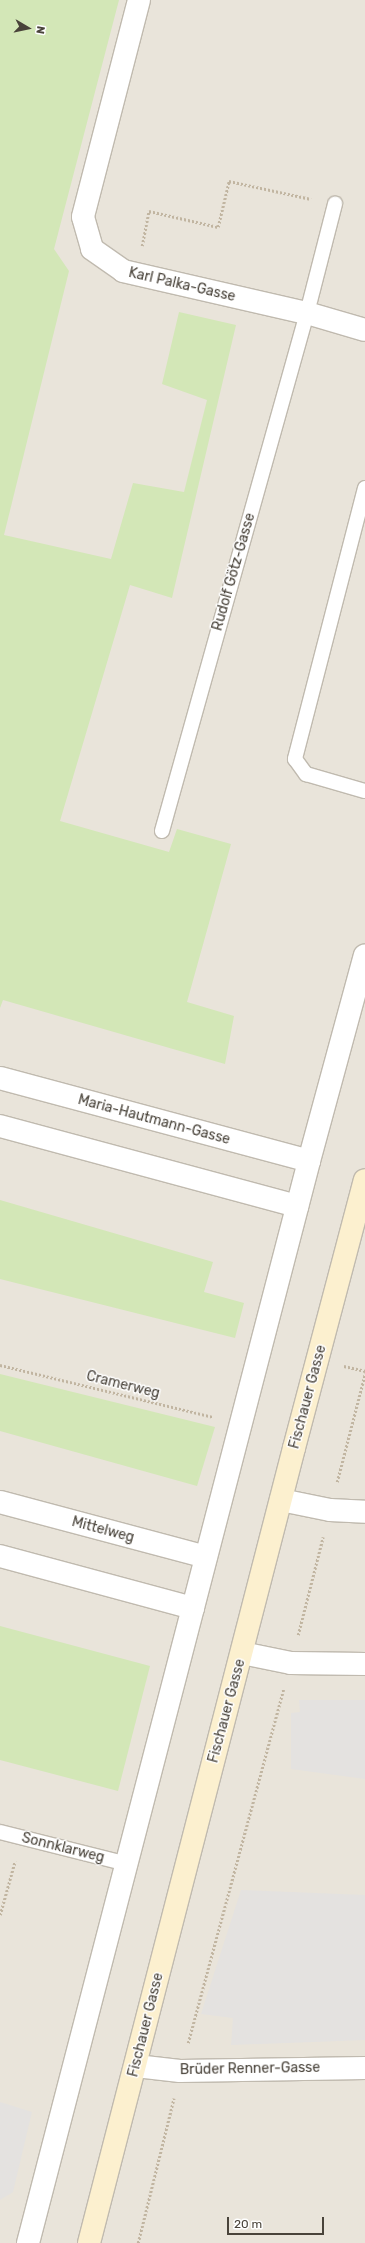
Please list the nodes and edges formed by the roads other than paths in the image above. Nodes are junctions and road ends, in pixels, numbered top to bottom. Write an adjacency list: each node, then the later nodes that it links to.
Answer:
1 (139, 0): 3 (street, Karl Palka-Gasse)
2 (335, 204): 3 (lane, Rudolf Götz-Gasse)
3 (306, 313): 4 (street, Karl Palka-Gasse); 7 (lane, Rudolf Götz-Gasse)
4 (365, 330)
5 (365, 488): 6 (lane)
6 (365, 791)
7 (162, 831)
8 (365, 954): 11 (street)
9 (0, 1078): 11 (street, Maria-Hautmann-Gasse)
10 (0, 1126): 13 (street)
11 (309, 1161): 13 (street)
12 (365, 1180): 14 (main road, Fischauer Gasse)
13 (297, 1206): 18 (street)
14 (281, 1500): 16 (street); 20 (main road, Fischauer Gasse)
15 (0, 1502): 18 (street, Mittelweg)
16 (365, 1512)
17 (0, 1556): 19 (street)
18 (206, 1557): 19 (street)
19 (193, 1608): 23 (street)
20 (242, 1653): 21 (street); 24 (main road, Fischauer Gasse)
21 (365, 1664)
22 (0, 1832): 23 (lane, Sonnklarweg)
23 (127, 1864): 26 (street)
24 (136, 2066): 25 (street, Brüder Renner-Gasse); 27 (main road, Fischauer Gasse)
25 (365, 2068)
26 (28, 2243)
27 (89, 2243)

